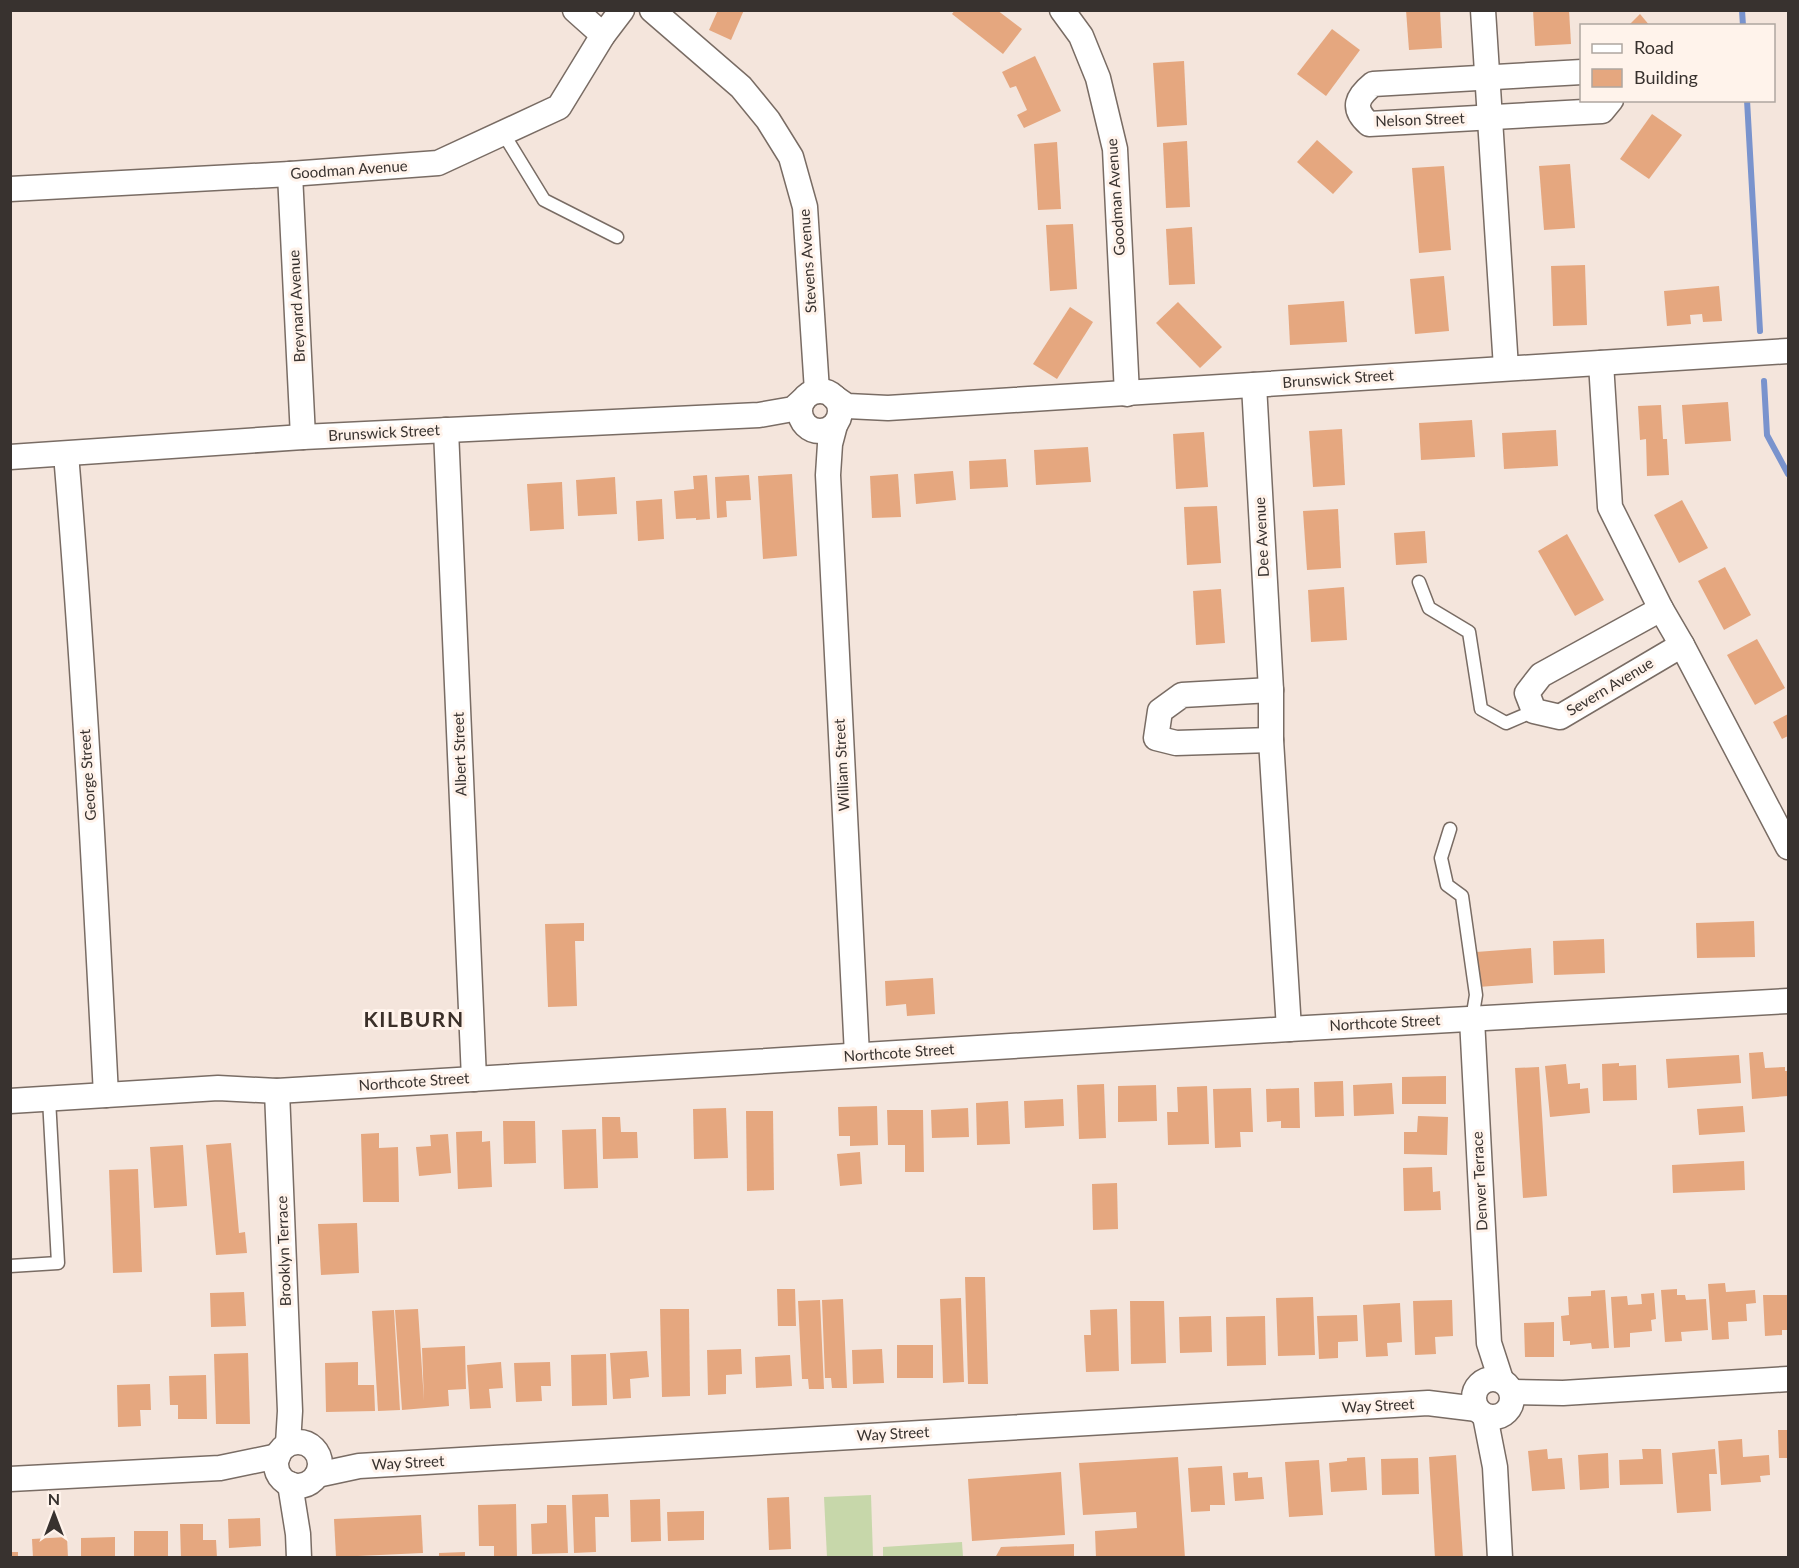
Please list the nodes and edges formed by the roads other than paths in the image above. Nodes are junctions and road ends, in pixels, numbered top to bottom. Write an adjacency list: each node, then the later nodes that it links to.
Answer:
1 (575, 10): 6 (street)
2 (622, 10): 6 (street, Goodman Avenue)
3 (652, 10): 20 (street, Stevens Avenue)
4 (1062, 10): 19 (street, Goodman Avenue)
5 (1483, 10): 8 (street)
6 (603, 35): 11 (street, Goodman Avenue)
7 (1580, 72): 8 (street, Nelson Street)
8 (1487, 78): 10 (street); 10 (street, Nelson Street)
9 (1609, 102): 10 (street, Nelson Street)
10 (1490, 117): 17 (street)
11 (503, 133): 12 (street, Goodman Avenue); 14 (lane)
12 (290, 174): 13 (street, Goodman Avenue); 24 (street, Breynard Avenue)
13 (10, 189)
14 (617, 237)
15 (1788, 351): 16 (street, Brunswick Street)
16 (1602, 363): 17 (street, Brunswick Street); 29 (street)
17 (1506, 368): 18 (street, Brunswick Street)
18 (1254, 385): 19 (street, Brunswick Street); 31 (street, Dee Avenue)
19 (1127, 394): 21 (street, Brunswick Street)
20 (812, 407): 21 (street, Brunswick Street); 22 (street, William Street); 23 (street, Brunswick Street); 27 (street, William Street)
21 (888, 408): 22 (street, Brunswick Street)
22 (836, 423): 27 (street, William Street)
23 (446, 430): 24 (street, Brunswick Street); 40 (street, Albert Street)
24 (303, 437): 25 (street, Brunswick Street)
25 (66, 454): 26 (street, Brunswick Street); 42 (street, George Street)
26 (10, 457)
27 (828, 475): 39 (street, William Street)
28 (1419, 582): 32 (lane)
29 (1661, 609): 30 (street); 32 (street)
30 (1682, 645): 32 (street, Severn Avenue); 35 (street)
31 (1271, 690): 33 (street, Dee Avenue); 33 (street)
32 (1533, 711)
33 (1271, 740): 38 (street, Dee Avenue)
34 (1450, 829): 37 (lane)
35 (1788, 848)
36 (1788, 1001): 37 (street, Northcote Street)
37 (1472, 1019): 38 (street, Northcote Street); 47 (street, Denver Terrace)
38 (1289, 1029): 39 (street, Northcote Street)
39 (857, 1055): 40 (street, Northcote Street)
40 (474, 1079): 41 (street, Northcote Street)
41 (277, 1091): 42 (street, Northcote Street); 48 (street, Brooklyn Terrace)
42 (106, 1095): 43 (street, Northcote Street)
43 (49, 1099): 44 (street, Northcote Street); 45 (lane)
44 (10, 1101)
45 (10, 1266)
46 (1788, 1379): 47 (street, Way Street)
47 (1493, 1399): 48 (street, Way Street); 51 (street, Denver Terrace)
48 (297, 1465): 49 (street, Way Street); 50 (street, Brooklyn Terrace)
49 (10, 1479)
50 (299, 1546)
51 (1500, 1557)

